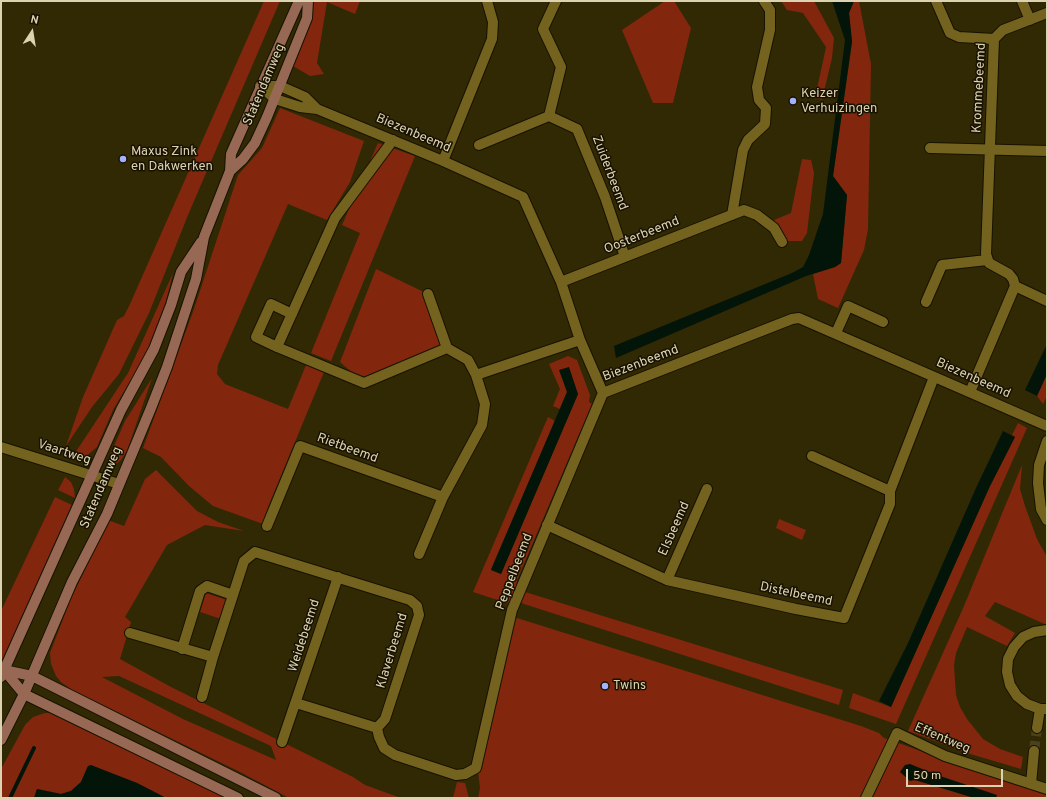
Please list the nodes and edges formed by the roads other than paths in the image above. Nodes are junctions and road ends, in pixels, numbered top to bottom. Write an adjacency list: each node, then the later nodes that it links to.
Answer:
1 (298, 1): 11 (main road, Statendamweg)
2 (308, 1): 12 (main road, Statendamweg)
3 (487, 1): 21 (street)
4 (556, 1): 15 (street)
5 (764, 1): 23 (street)
6 (936, 1): 10 (street)
7 (1022, 1): 9 (street)
8 (1047, 13): 9 (street, Krommebeemd)
9 (1030, 20): 10 (street, Krommebeemd)
10 (994, 39): 19 (street, Krommebeemd)
11 (260, 86): 12 (street, Biezenbeemd); 13 (street, Biezenbeemd); 22 (main road, Statendamweg)
12 (280, 86): 13 (main road, Statendamweg); 14 (street, Biezenbeemd)
13 (275, 99): 14 (street, Biezenbeemd); 22 (main road, Statendamweg)
14 (317, 109): 16 (street, Biezenbeemd)
15 (549, 116): 17 (street); 26 (street, Zuiderbeemd)
16 (393, 140): 21 (street, Biezenbeemd); 33 (street)
17 (479, 145)
18 (930, 148): 19 (street)
19 (991, 150): 20 (street, Krommebeemd); 27 (street, Krommebeemd)
20 (1047, 151)
21 (443, 161): 28 (street, Biezenbeemd)
22 (230, 171): 24 (main road, Statendamweg)
23 (732, 215): 25 (street, Oosterbeemd); 26 (street, Oosterbeemd)
24 (204, 237): 47 (main road, Statendamweg); 48 (main road, Statendamweg)
25 (782, 242)
26 (626, 257): 28 (street, Oosterbeemd)
27 (987, 260): 29 (street); 32 (street)
28 (561, 282): 36 (street, Biezenbeemd)
29 (1015, 286): 31 (street); 41 (street)
30 (428, 294): 38 (street)
31 (1047, 301)
32 (926, 302)
33 (292, 314): 37 (street); 37 (street)
34 (883, 322): 35 (street)
35 (836, 333): 40 (street, Biezenbeemd); 42 (street, Biezenbeemd)
36 (580, 340): 39 (street); 42 (street, Biezenbeemd)
37 (277, 347): 38 (street)
38 (447, 348): 39 (street)
39 (476, 375): 51 (street)
40 (934, 377): 41 (street, Biezenbeemd); 50 (street, Distelbeemd)
41 (970, 392): 43 (street, Biezenbeemd)
42 (603, 393): 53 (street, Peppelbeemd)
43 (1047, 426)
44 (1047, 442): 52 (street)
45 (1, 447): 47 (street, Vaartweg)
46 (812, 456): 50 (street)
47 (92, 475): 48 (street, Vaartweg); 63 (main road, Statendamweg)
48 (119, 484): 64 (main road, Statendamweg)
49 (707, 488): 57 (street, Elsbeemd)
50 (890, 491): 57 (street, Distelbeemd)
51 (443, 497): 54 (street, Rietbeemd); 55 (street)
52 (1047, 520)
53 (547, 525): 57 (street, Distelbeemd); 69 (street, Peppelbeemd)
54 (267, 526)
55 (419, 554)
56 (338, 577): 58 (street, Klaverbeemd); 67 (street, Weidebeemd); 69 (street, Klaverbeemd)
57 (667, 580)
58 (233, 595): 61 (street); 62 (street, Klaverbeemd)
59 (1047, 630): 68 (street)
60 (130, 634): 61 (street)
61 (182, 649): 62 (street)
62 (213, 657): 66 (street, Klaverbeemd)
63 (3, 674): 64 (main road); 65 (main road)
64 (32, 676): 65 (main road, Statendamweg); 77 (main road)
65 (24, 694): 71 (main road, Statendamweg); 76 (main road)
66 (202, 697)
67 (296, 703): 69 (street); 72 (street, Weidebeemd)
68 (1043, 709): 70 (street)
69 (377, 728)
70 (1037, 728)
71 (1, 740)
72 (282, 742)
73 (1034, 752): 74 (street)
74 (1031, 784): 75 (street, Effentweg); 78 (street, Effentweg)
75 (1047, 789)
76 (238, 798)
77 (276, 798)
78 (866, 798)

